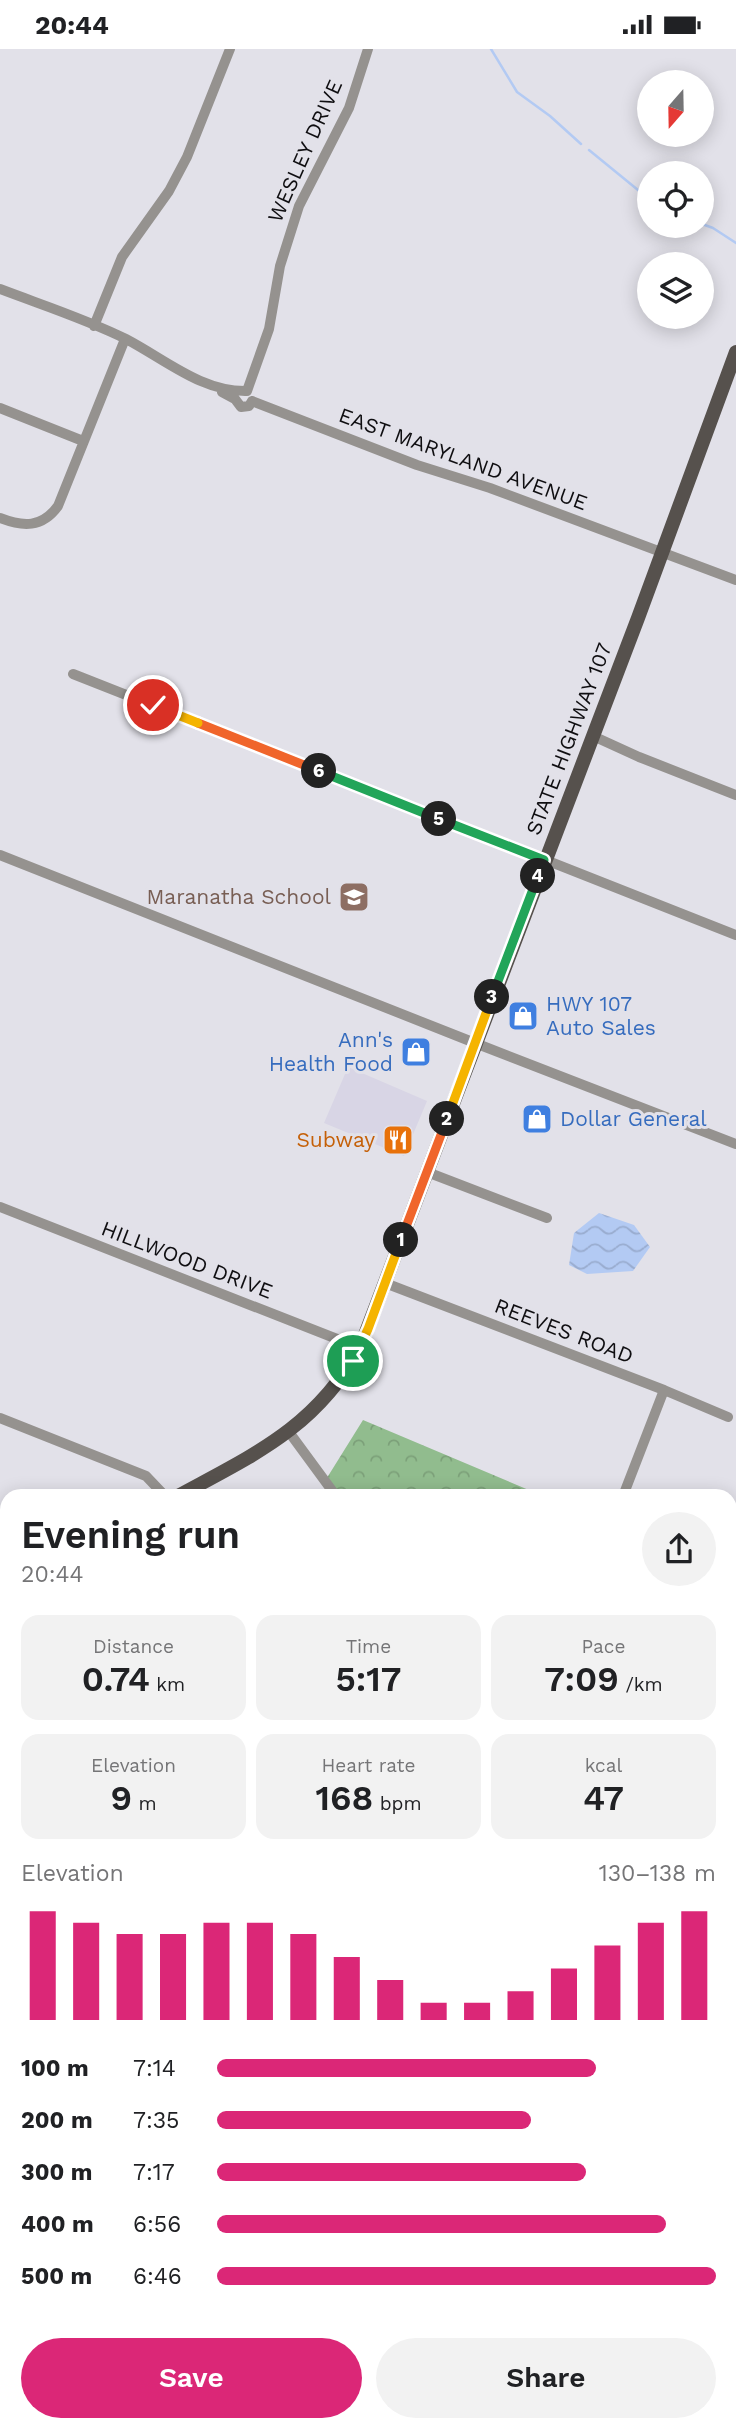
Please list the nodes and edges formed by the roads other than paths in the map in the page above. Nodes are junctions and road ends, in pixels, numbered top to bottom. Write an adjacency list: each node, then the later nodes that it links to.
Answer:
1 (230, 49): 4 (street)
2 (368, 49): 7 (street, WESLEY DRIVE)
3 (0, 289): 4 (street, EAST MARYLAND AVENUE)
4 (93, 326): 5 (street, EAST MARYLAND AVENUE)
5 (125, 339): 7 (street, EAST MARYLAND AVENUE); 9 (street)
6 (736, 352): 11 (main road, STATE HIGHWAY 107)
7 (244, 396): 11 (street, EAST MARYLAND AVENUE)
8 (0, 408): 9 (street)
9 (83, 441): 10 (street)
10 (0, 519)
11 (661, 553): 12 (street, EAST MARYLAND AVENUE); 14 (main road, STATE HIGHWAY 107)
12 (736, 580)
13 (73, 674): 17 (street)
14 (593, 736): 15 (street); 17 (main road, STATE HIGHWAY 107)
15 (736, 795)
16 (0, 855): 19 (street)
17 (544, 860): 18 (street); 19 (main road, STATE HIGHWAY 107)
18 (736, 935)
19 (475, 1043): 20 (street); 21 (main road, STATE HIGHWAY 107)
20 (736, 1144)
21 (427, 1172): 23 (street); 24 (main road, STATE HIGHWAY 107)
22 (0, 1207): 25 (street, HILLWOOD DRIVE)
23 (547, 1218)
24 (385, 1283): 25 (main road, STATE HIGHWAY 107); 26 (street, REEVES ROAD)
25 (360, 1348): 29 (main road, STATE HIGHWAY 107)
26 (664, 1390): 27 (street, REEVES ROAD); 33 (street)
27 (728, 1417)
28 (0, 1418): 30 (street)
29 (289, 1432): 31 (main road, STATE HIGHWAY 107); 32 (street)
30 (160, 1489)
31 (190, 1489)
32 (331, 1489)
33 (626, 1489)

